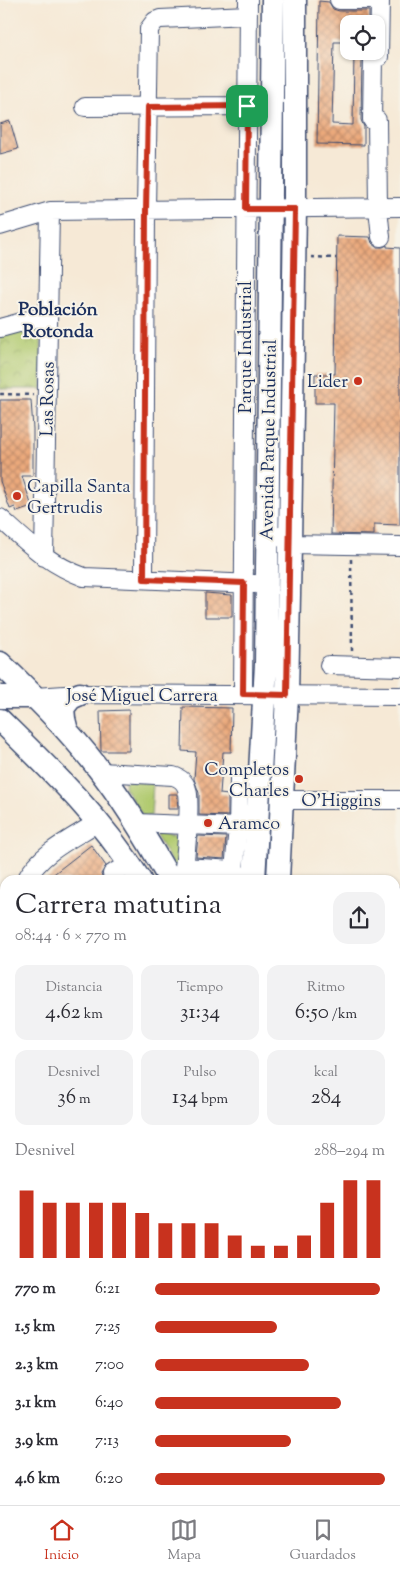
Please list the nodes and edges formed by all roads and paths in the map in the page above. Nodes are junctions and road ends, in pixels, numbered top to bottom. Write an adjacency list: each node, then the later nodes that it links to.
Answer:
1 (273, 0): 11 (main road, Avenida Parque Industrial)
2 (295, 0): 12 (main road, Avenida Parque Industrial)
3 (339, 0): 8 (street)
4 (248, 7): 5 (street, Parque Industrial); 7 (street)
5 (247, 106): 7 (street); 10 (street, Parque Industrial)
6 (85, 107): 7 (street)
7 (148, 107): 13 (street)
8 (378, 208): 9 (street); 12 (street); 16 (street)
9 (400, 208)
10 (246, 209): 11 (street); 13 (street); 32 (street, Parque Industrial)
11 (272, 209): 12 (street); 23 (main road, Avenida Parque Industrial)
12 (295, 209): 27 (main road, Avenida Parque Industrial)
13 (146, 210): 14 (street); 31 (street)
14 (50, 211): 15 (street); 19 (street, Las Rosas)
15 (0, 226)
16 (381, 237)
17 (304, 257): 18 (path)
18 (336, 258)
19 (48, 315): 20 (street); 22 (street, Las Rosas)
20 (0, 328)
21 (0, 394): 22 (path)
22 (47, 395): 30 (street, Las Rosas)
23 (268, 508): 27 (street); 33 (main road, Avenida Parque Industrial)
24 (0, 518): 30 (street)
25 (380, 535): 26 (street)
26 (400, 535)
27 (290, 544): 28 (street); 40 (main road, Avenida Parque Industrial)
28 (351, 545): 29 (street); 34 (path)
29 (400, 546)
30 (44, 557): 31 (street)
31 (144, 579): 32 (street)
32 (244, 583): 33 (street); 39 (street, Parque Industrial)
33 (266, 584): 39 (main road, Avenida Parque Industrial)
34 (352, 654)
35 (0, 663): 43 (main road)
36 (329, 665): 37 (street)
37 (400, 667)
38 (80, 694): 39 (street, José Miguel Carrera); 43 (street, José Miguel Carrera); 45 (main road)
39 (254, 695): 40 (street, José Miguel Carrera); 47 (main road, Avenida Parque Industrial)
40 (287, 695): 41 (street, José Miguel Carrera); 48 (main road, Avenida Parque Industrial)
41 (400, 696)
42 (0, 697): 43 (main road)
43 (35, 697): 45 (main road)
44 (0, 720): 51 (main road)
45 (67, 731): 46 (main road)
46 (101, 772): 52 (main road); 53 (street)
47 (260, 772): 50 (main road, Avenida Parque Industrial); 54 (street)
48 (282, 800): 49 (street, O'Higgins); 61 (main road, Avenida Parque Industrial)
49 (400, 800)
50 (258, 808): 54 (street); 59 (main road, Avenida Parque Industrial)
51 (98, 822): 55 (main road); 56 (street)
52 (136, 823): 53 (street); 57 (main road)
53 (187, 826): 54 (street); 58 (street)
54 (238, 827): 60 (street)
55 (127, 872)
56 (29, 875)
57 (176, 875)
58 (177, 875)
59 (245, 875)
60 (245, 875)
61 (278, 875)

